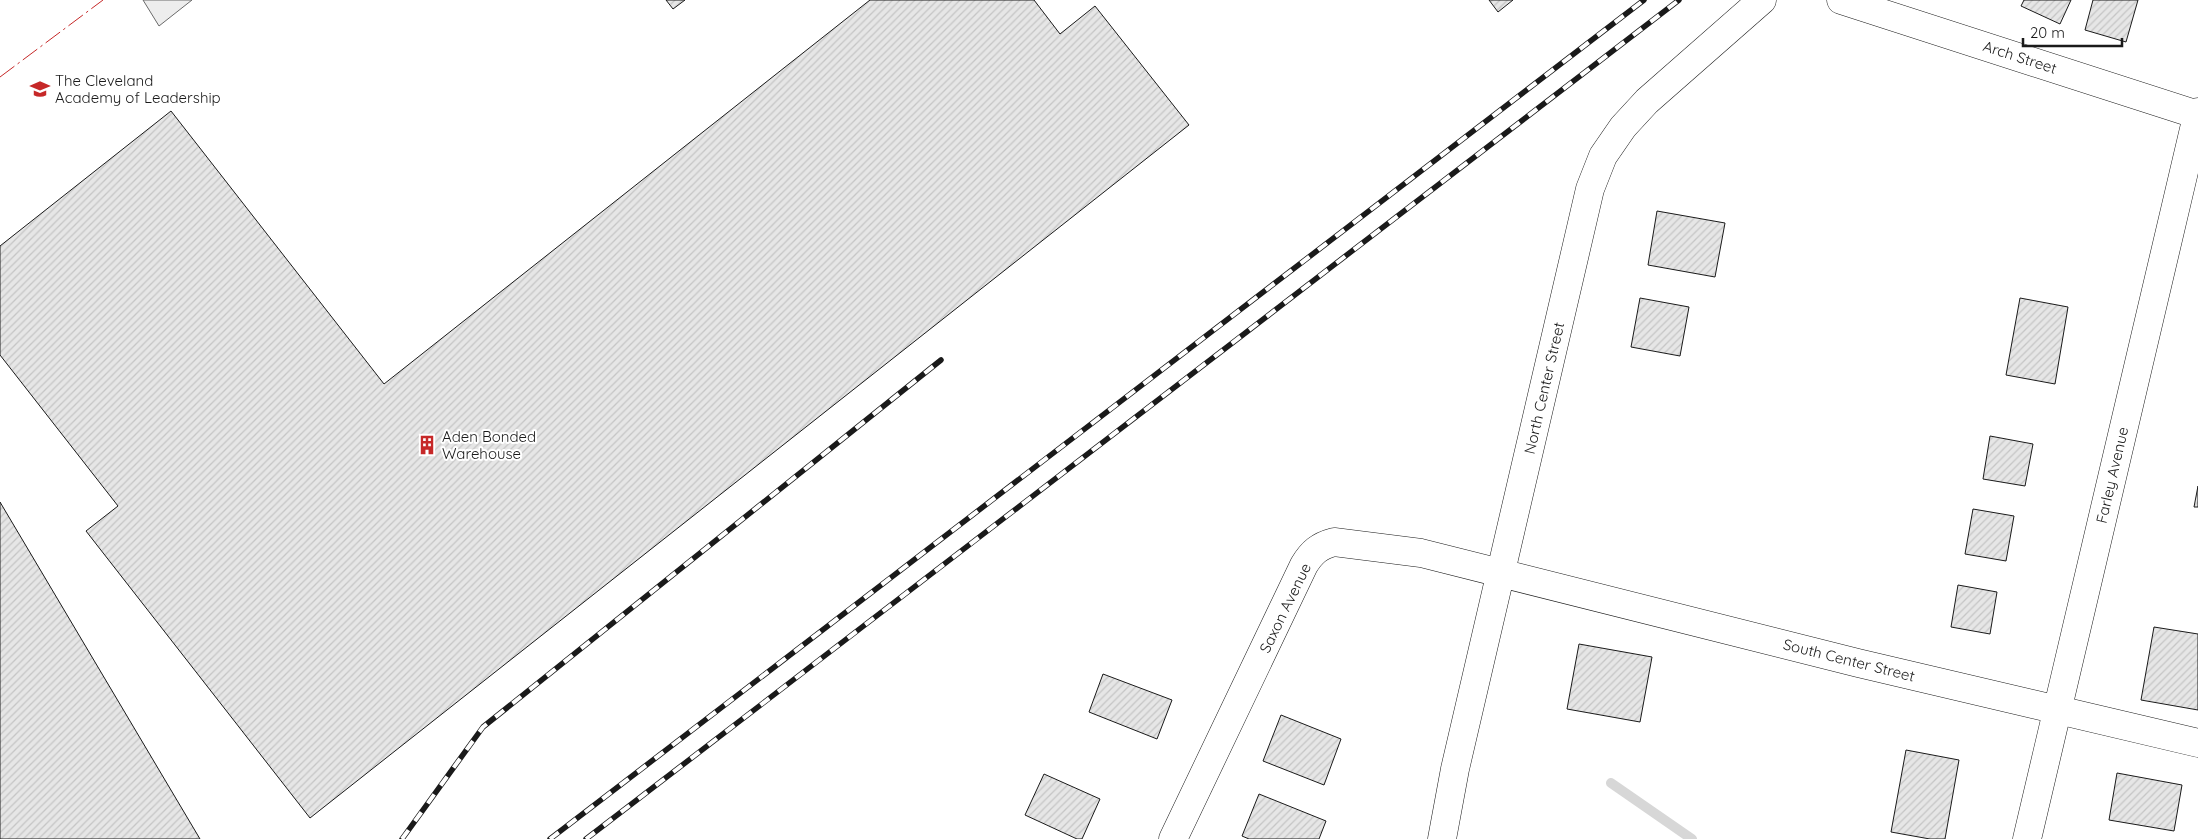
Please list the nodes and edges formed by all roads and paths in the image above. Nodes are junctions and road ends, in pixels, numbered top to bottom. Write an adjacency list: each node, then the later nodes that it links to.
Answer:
1 (1762, 0): 4 (street, North Center Street)
2 (1841, 0): 3 (street, Arch Street)
3 (2198, 114): 5 (street, Farley Avenue)
4 (1502, 572): 5 (street, South Center Street); 7 (street, Saxon Avenue); 8 (street, North Center Street)
5 (2056, 710): 6 (street, South Center Street); 9 (street, Farley Avenue)
6 (2198, 743)
7 (1173, 839)
8 (1442, 839)
9 (2027, 839)

